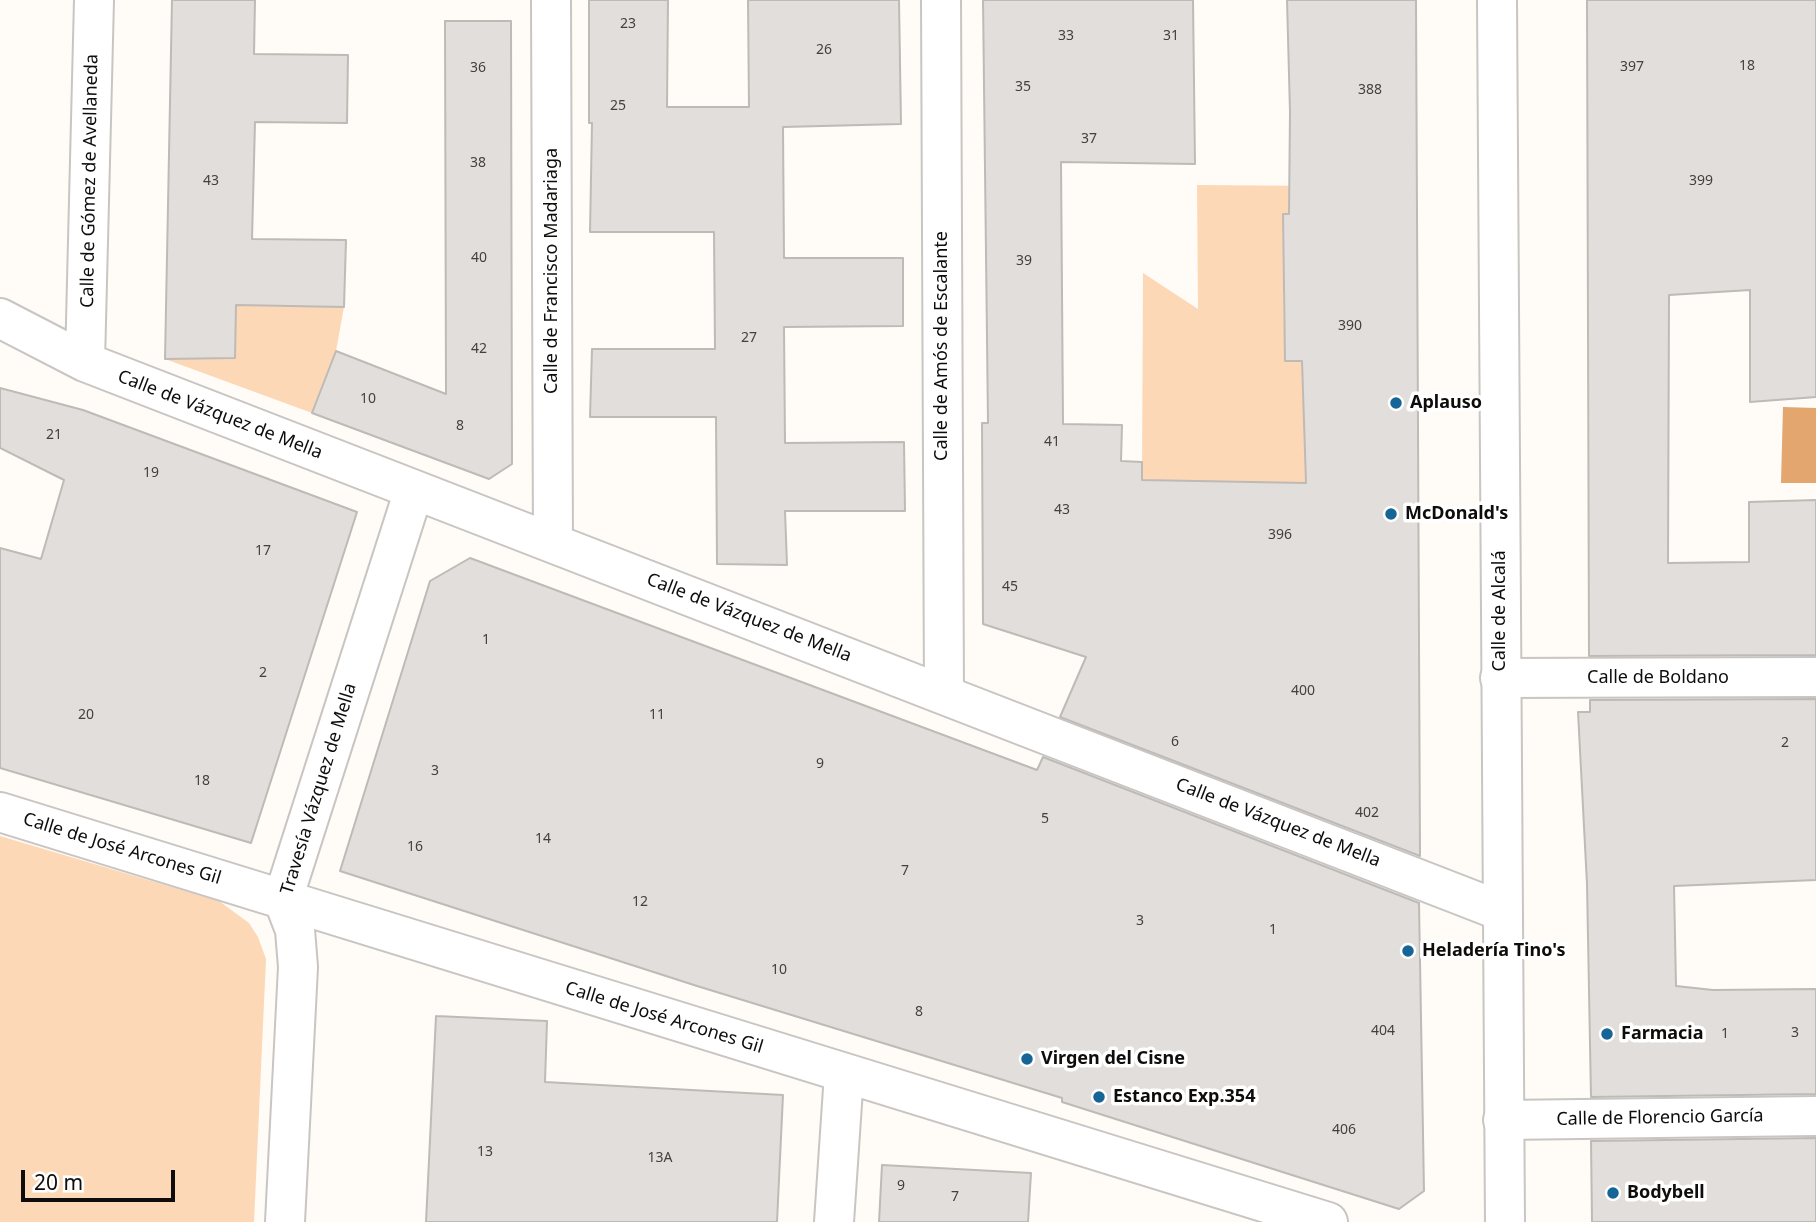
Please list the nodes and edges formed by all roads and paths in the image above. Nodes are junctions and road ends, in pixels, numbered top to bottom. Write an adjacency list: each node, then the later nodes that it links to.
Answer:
1 (94, 0): 6 (street, Calle de Gómez de Avellaneda)
2 (551, 0): 8 (street, Calle de Francisco Madariaga)
3 (941, 0): 11 (street, Calle de Amós de Escalante)
4 (1497, 0): 10 (street, Calle de Alcalá)
5 (0, 318): 6 (street, Calle de Vázquez de Mella)
6 (85, 362): 7 (street, Calle de Vázquez de Mella)
7 (414, 490): 8 (street, Calle de Vázquez de Mella); 13 (street, Travesía Vázquez de Mella)
8 (553, 542): 11 (street, Calle de Vázquez de Mella)
9 (1816, 677): 10 (street, Calle de Boldano)
10 (1500, 678): 14 (street, Calle de Alcalá)
11 (944, 693): 14 (street, Calle de Vázquez de Mella)
12 (0, 812): 13 (street, Calle de José Arcones Gil)
13 (283, 899): 15 (street, Calle de José Arcones Gil); 18 (street, Travesía Vázquez de Mella)
14 (1501, 911): 17 (street, Calle de Alcalá)
15 (844, 1074): 19 (street); 20 (street, Calle de José Arcones Gil)
16 (1816, 1116): 17 (street, Calle de Florencio García)
17 (1503, 1120): 21 (street, Calle de Alcalá)
18 (285, 1222)
19 (834, 1222)
20 (1328, 1222)
21 (1505, 1222)

